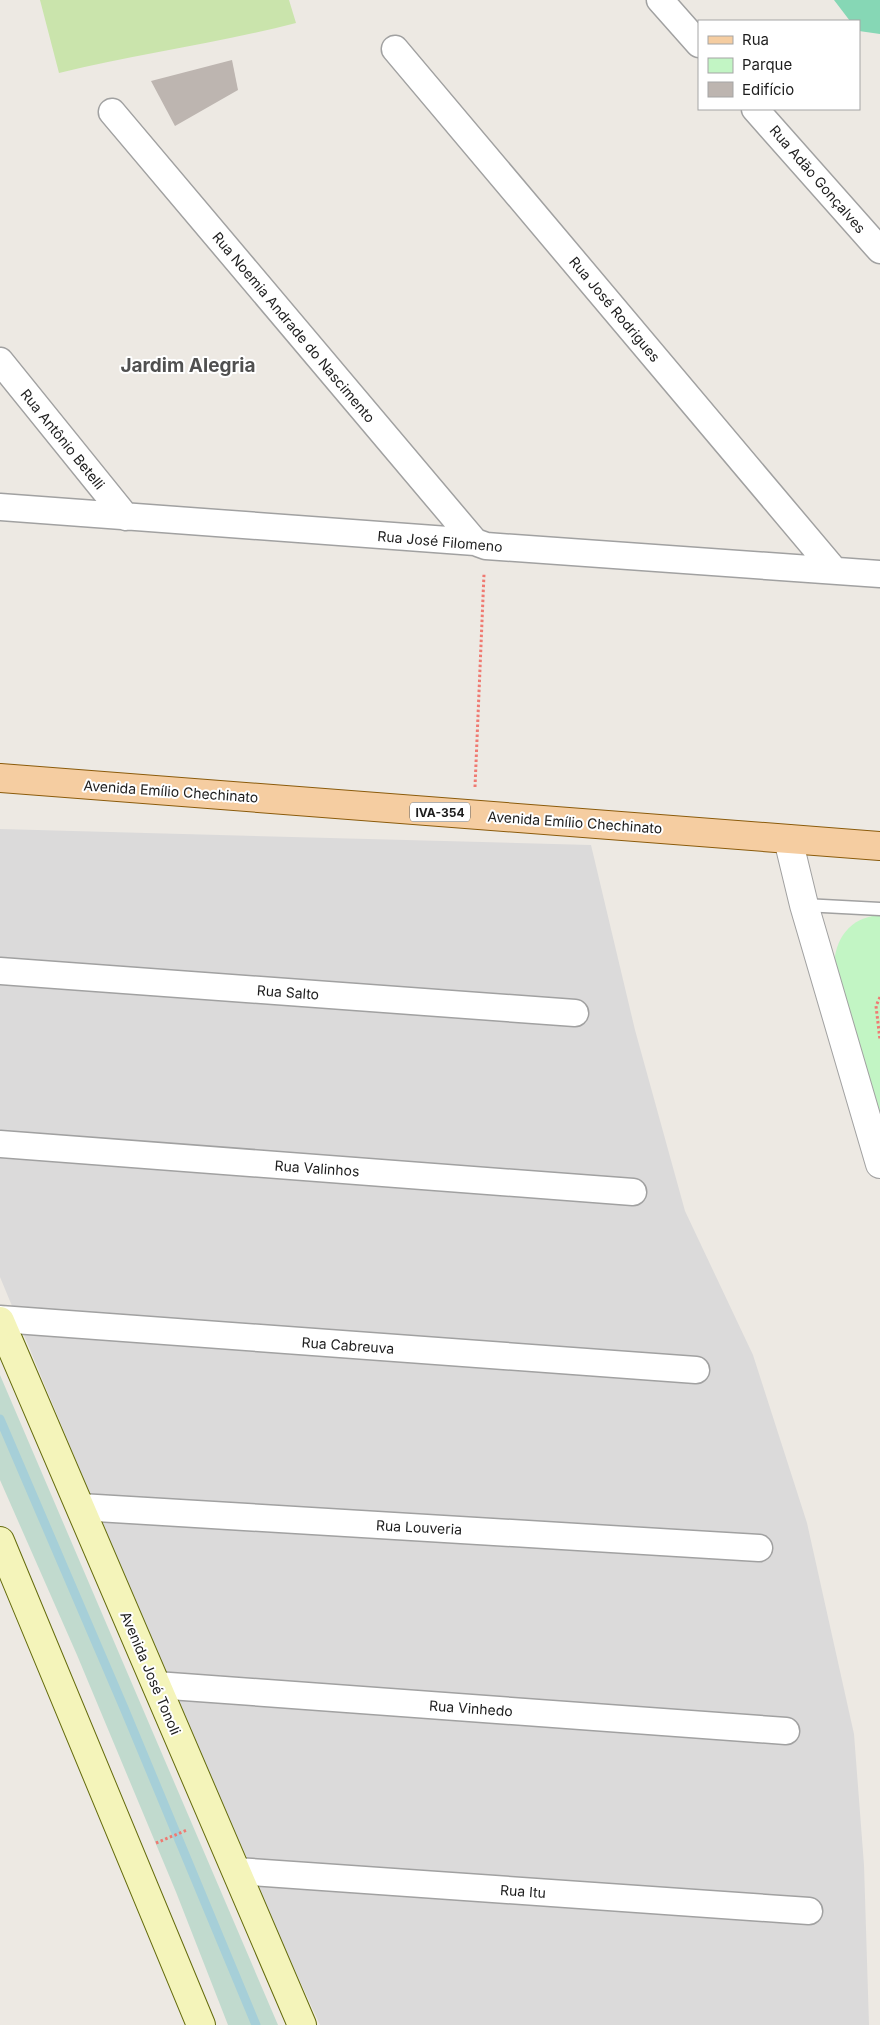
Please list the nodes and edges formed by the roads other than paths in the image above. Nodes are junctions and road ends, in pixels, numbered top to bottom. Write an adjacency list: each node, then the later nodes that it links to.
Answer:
1 (660, 0): 2 (street)
2 (698, 43)
3 (395, 48): 11 (street, Rua José Rodrigues)
4 (757, 110): 6 (street, Rua Adão Gonçalves)
5 (112, 112): 10 (street, Rua Noemia Andrade do Nascimento)
6 (880, 250)
7 (0, 361): 9 (street, Rua Antônio Betelli)
8 (0, 507): 9 (street, Rua José Filomeno)
9 (126, 517): 10 (street, Rua José Filomeno)
10 (480, 544): 11 (street, Rua José Filomeno)
11 (834, 570): 12 (street, Rua José Filomeno)
12 (880, 574)
13 (0, 778): 14 (main road, Avenida Emílio Chechinato / IVA-354)
14 (788, 839): 15 (main road, Avenida Emílio Chechinato / IVA-354); 16 (street)
15 (880, 846)
16 (804, 905): 17 (lane); 21 (street)
17 (880, 909)
18 (0, 971): 19 (street, Rua Salto)
19 (575, 1013)
20 (0, 1144): 22 (street, Rua Valinhos)
21 (880, 1164)
22 (633, 1192)
23 (0, 1320): 24 (street, Rua Cabreuva); 25 (main road, Avenida José Tonoli)
24 (696, 1370)
25 (80, 1507): 27 (street, Rua Louveria); 28 (main road, Avenida José Tonoli)
26 (0, 1541): 32 (main road)
27 (759, 1548)
28 (156, 1685): 29 (street, Rua Vinhedo); 30 (main road, Avenida José Tonoli)
29 (786, 1731)
30 (236, 1871): 31 (street, Rua Itu); 33 (main road, Avenida José Tonoli)
31 (809, 1911)
32 (201, 2025)
33 (302, 2025)

